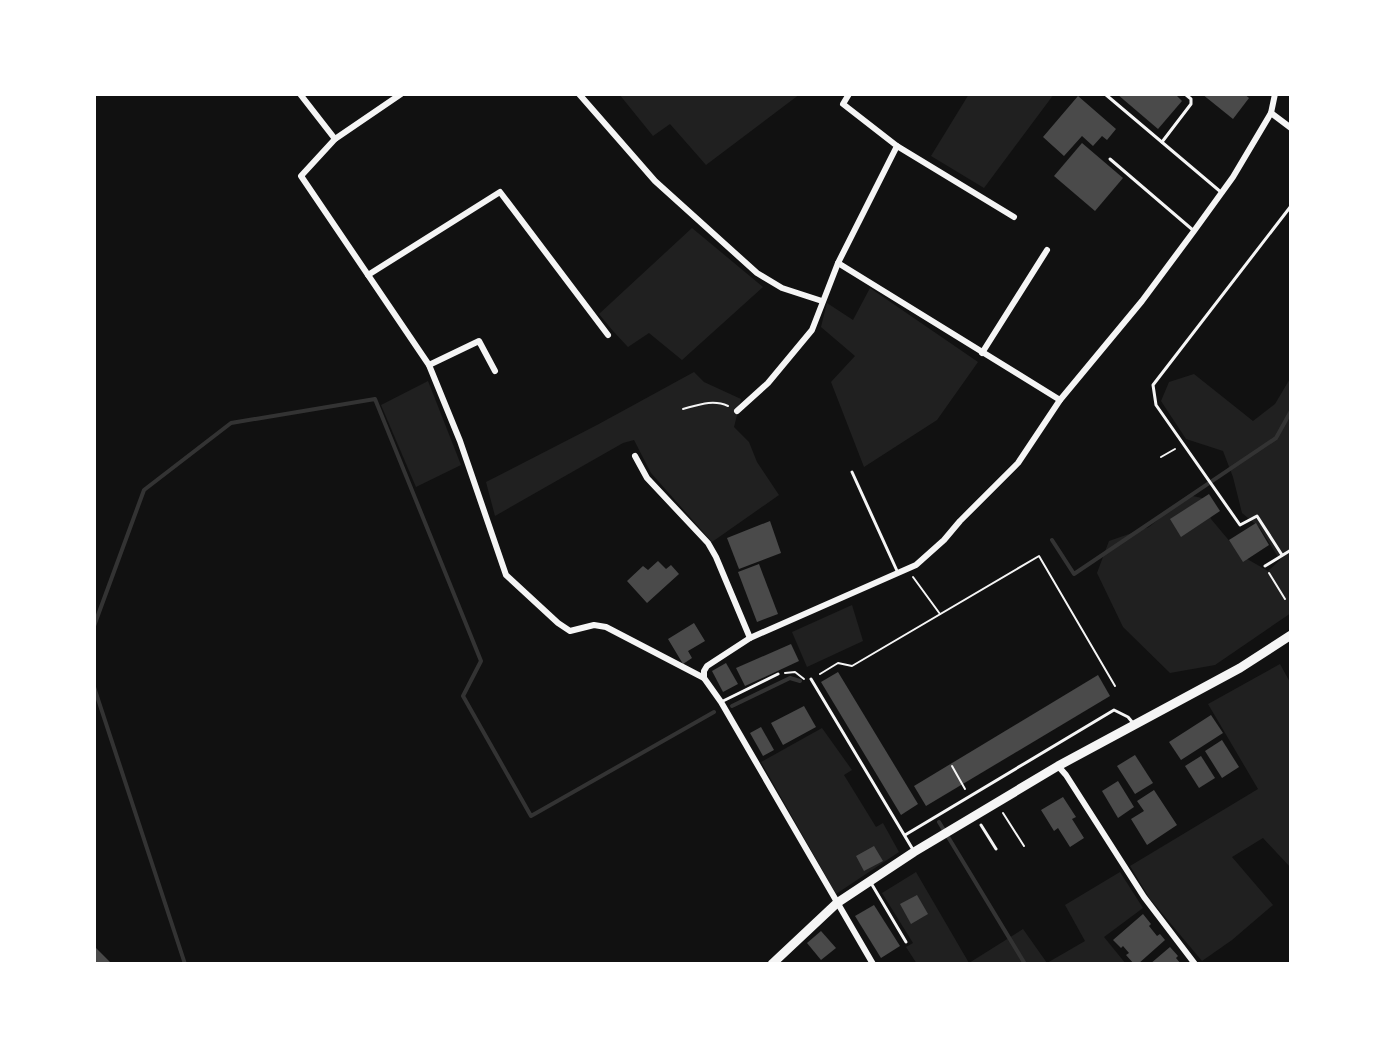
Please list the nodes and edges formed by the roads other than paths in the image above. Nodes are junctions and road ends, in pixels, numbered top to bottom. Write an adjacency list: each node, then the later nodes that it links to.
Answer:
1 (300, 94): 10 (street)
2 (401, 94): 10 (street)
3 (579, 94): 21 (street)
4 (849, 94): 12 (street)
5 (1105, 94): 11 (lane)
6 (1185, 94): 11 (lane)
7 (1275, 94): 8 (street)
8 (1271, 113): 9 (street); 14 (street)
9 (1291, 128)
10 (335, 139): 20 (street)
11 (1162, 142): 14 (lane)
12 (897, 146): 16 (street); 19 (street)
13 (1110, 159): 17 (lane)
14 (1222, 193): 17 (street)
15 (1291, 206): 31 (lane)
16 (1014, 217)
17 (1194, 231): 26 (street)
18 (1047, 250): 23 (street)
19 (838, 263): 21 (street); 23 (street)
20 (368, 275): 22 (street); 24 (street)
21 (822, 301): 27 (street)
22 (608, 335)
23 (982, 353): 26 (street)
24 (429, 365): 25 (street); 37 (street)
25 (495, 371)
26 (1060, 400): 33 (street)
27 (737, 411)
28 (635, 456): 35 (street)
29 (852, 472): 33 (lane)
30 (1291, 550): 31 (lane)
31 (1282, 555): 32 (lane)
32 (1265, 566)
33 (898, 573): 35 (street)
34 (1291, 635): 40 (main road)
35 (750, 638): 37 (street)
36 (778, 674): 39 (lane)
37 (704, 678): 39 (street)
38 (811, 679): 43 (lane)
39 (721, 702): 47 (street)
40 (1135, 725): 41 (main road); 43 (lane)
41 (1058, 766): 45 (main road); 51 (street)
42 (981, 825): 44 (lane)
43 (905, 835): 45 (lane)
44 (996, 849)
45 (914, 852): 46 (main road)
46 (869, 880): 47 (main road); 48 (lane)
47 (837, 903): 49 (main road); 50 (street)
48 (906, 942)
49 (772, 964)
50 (873, 964)
51 (1195, 964)

